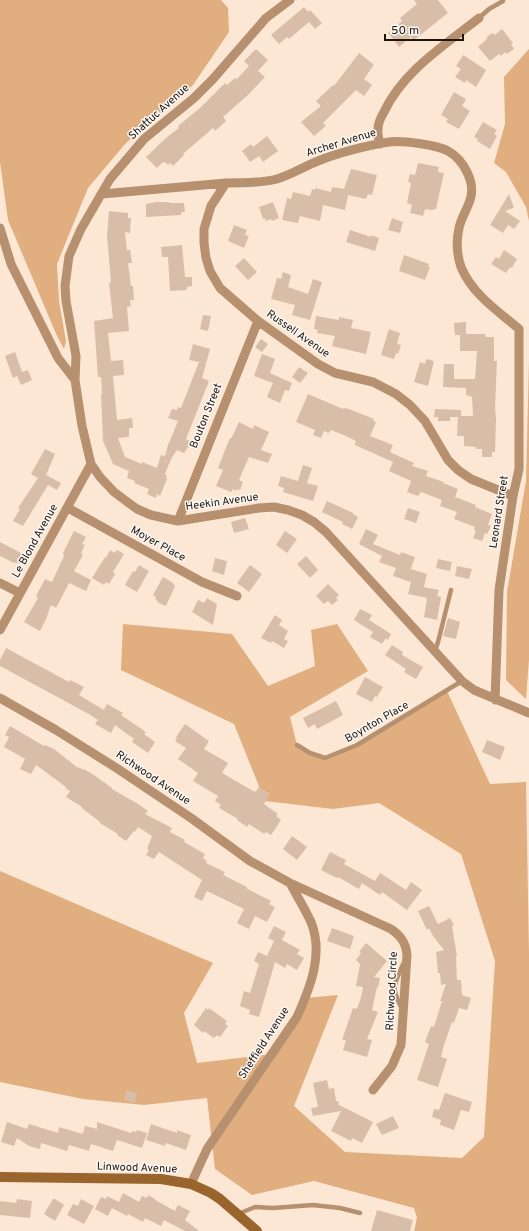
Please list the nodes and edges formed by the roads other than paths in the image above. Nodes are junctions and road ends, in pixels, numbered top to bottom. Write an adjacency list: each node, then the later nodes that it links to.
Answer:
1 (286, 1): 6 (street, Shattuc Avenue)
2 (503, 1): 3 (lane)
3 (479, 18): 4 (street)
4 (380, 144): 5 (street, Archer Avenue); 9 (street, Archer Avenue)
5 (226, 182): 6 (street, Archer Avenue); 8 (street, Russell Avenue)
6 (102, 194): 10 (street, Shattuc Avenue)
7 (0, 228): 10 (street, Heekin Avenue)
8 (258, 321): 12 (street, Russell Avenue); 14 (street, Bouton Street)
9 (519, 329): 12 (street, Leonard Street)
10 (75, 380): 11 (street, Heekin Avenue)
11 (92, 464): 13 (street, Le Blond Avenue); 14 (street, Heekin Avenue)
12 (513, 496): 23 (street, Leonard Street)
13 (68, 508): 17 (street, Le Blond Avenue); 18 (street, Moyer Place)
14 (178, 521): 20 (street, Heekin Avenue)
15 (0, 583): 17 (street)
16 (451, 590): 20 (lane)
17 (20, 593): 19 (street, Le Blond Avenue)
18 (237, 596)
19 (0, 630)
20 (435, 651): 21 (street, Heekin Avenue)
21 (462, 681): 23 (street, Heekin Avenue); 25 (lane, Boynton Place)
22 (0, 698): 26 (street, Richwood Avenue)
23 (495, 700): 24 (street, Heekin Avenue)
24 (529, 713)
25 (297, 745)
26 (290, 883): 27 (street, Richwood Circle); 29 (street, Sheffield Avenue)
27 (373, 1090)
28 (0, 1177): 29 (main road, Linwood Avenue)
29 (191, 1184): 31 (main road, Linwood Avenue)
30 (360, 1213): 31 (lane)
31 (238, 1214): 32 (main road, Linwood Avenue)
32 (257, 1231)

